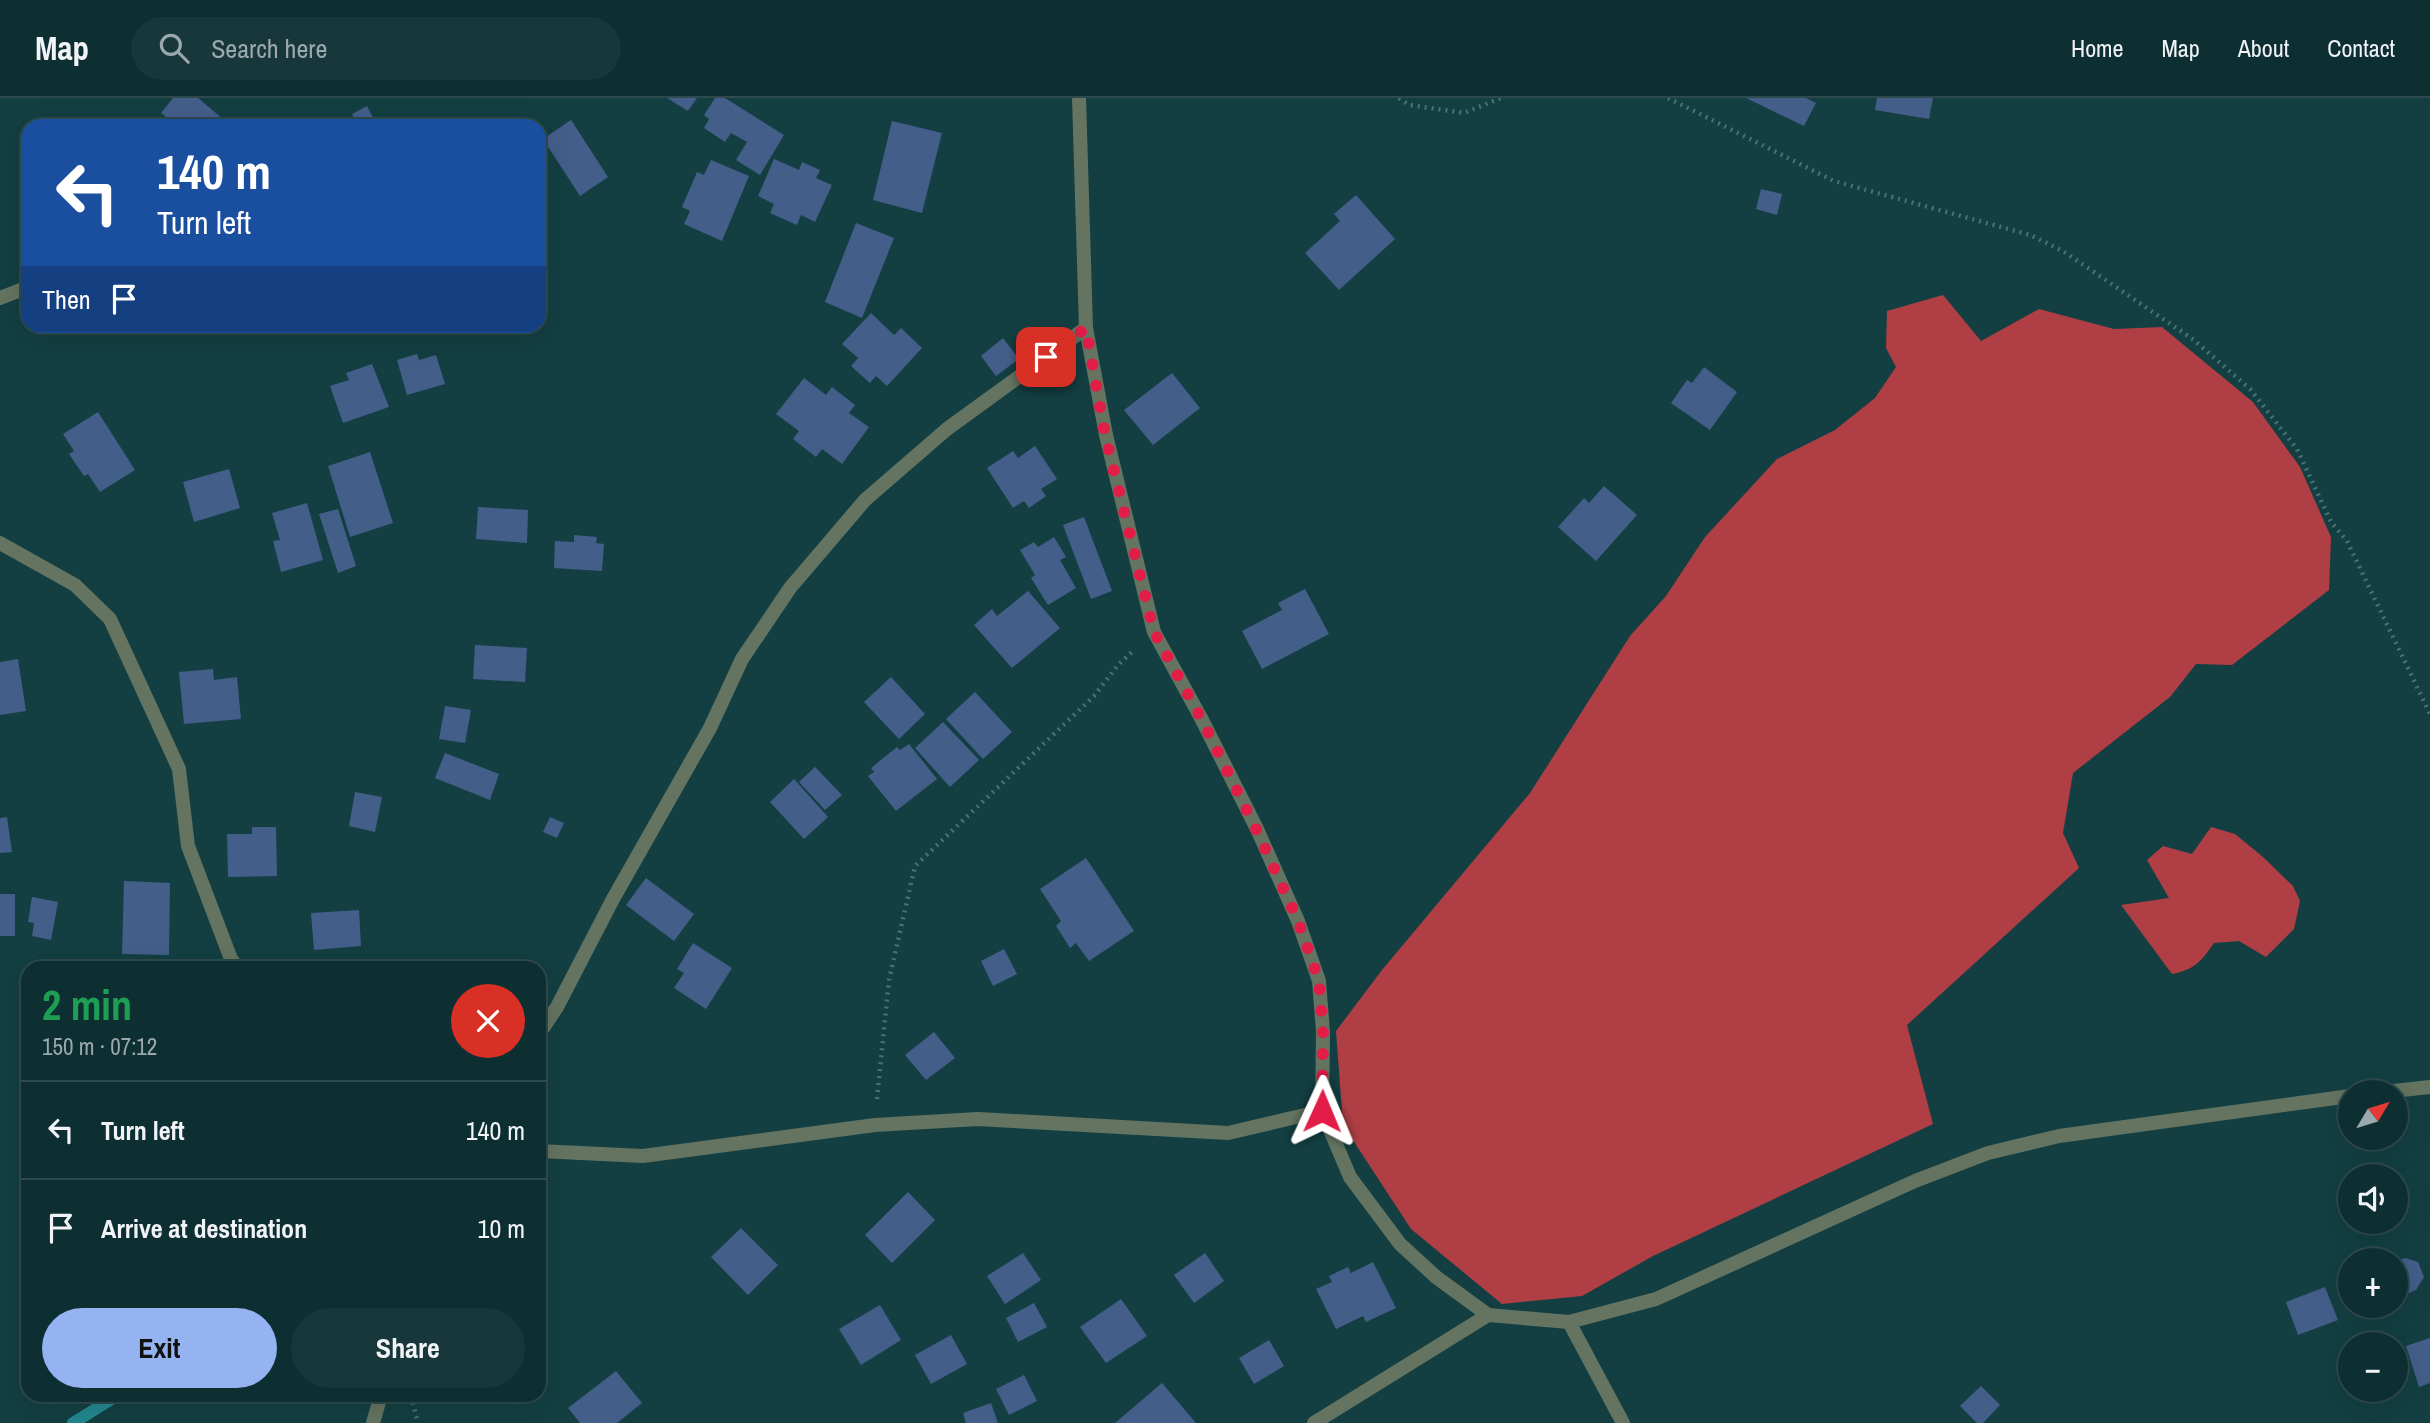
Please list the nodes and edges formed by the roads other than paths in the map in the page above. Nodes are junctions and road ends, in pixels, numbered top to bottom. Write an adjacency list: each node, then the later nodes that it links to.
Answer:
1 (1079, 98): 4 (street)
2 (21, 290): 3 (street)
3 (0, 298)
4 (1086, 328): 7 (street); 11 (street)
5 (0, 543): 6 (street)
6 (232, 961)
7 (546, 1023)
8 (2430, 1087): 9 (street)
9 (2408, 1089)
10 (2338, 1098): 14 (street)
11 (1322, 1111): 12 (street); 13 (street)
12 (546, 1151)
13 (1488, 1315): 14 (street); 17 (street)
14 (1569, 1322): 18 (street)
15 (378, 1402): 16 (street)
16 (373, 1423)
17 (1314, 1423)
18 (1623, 1423)

